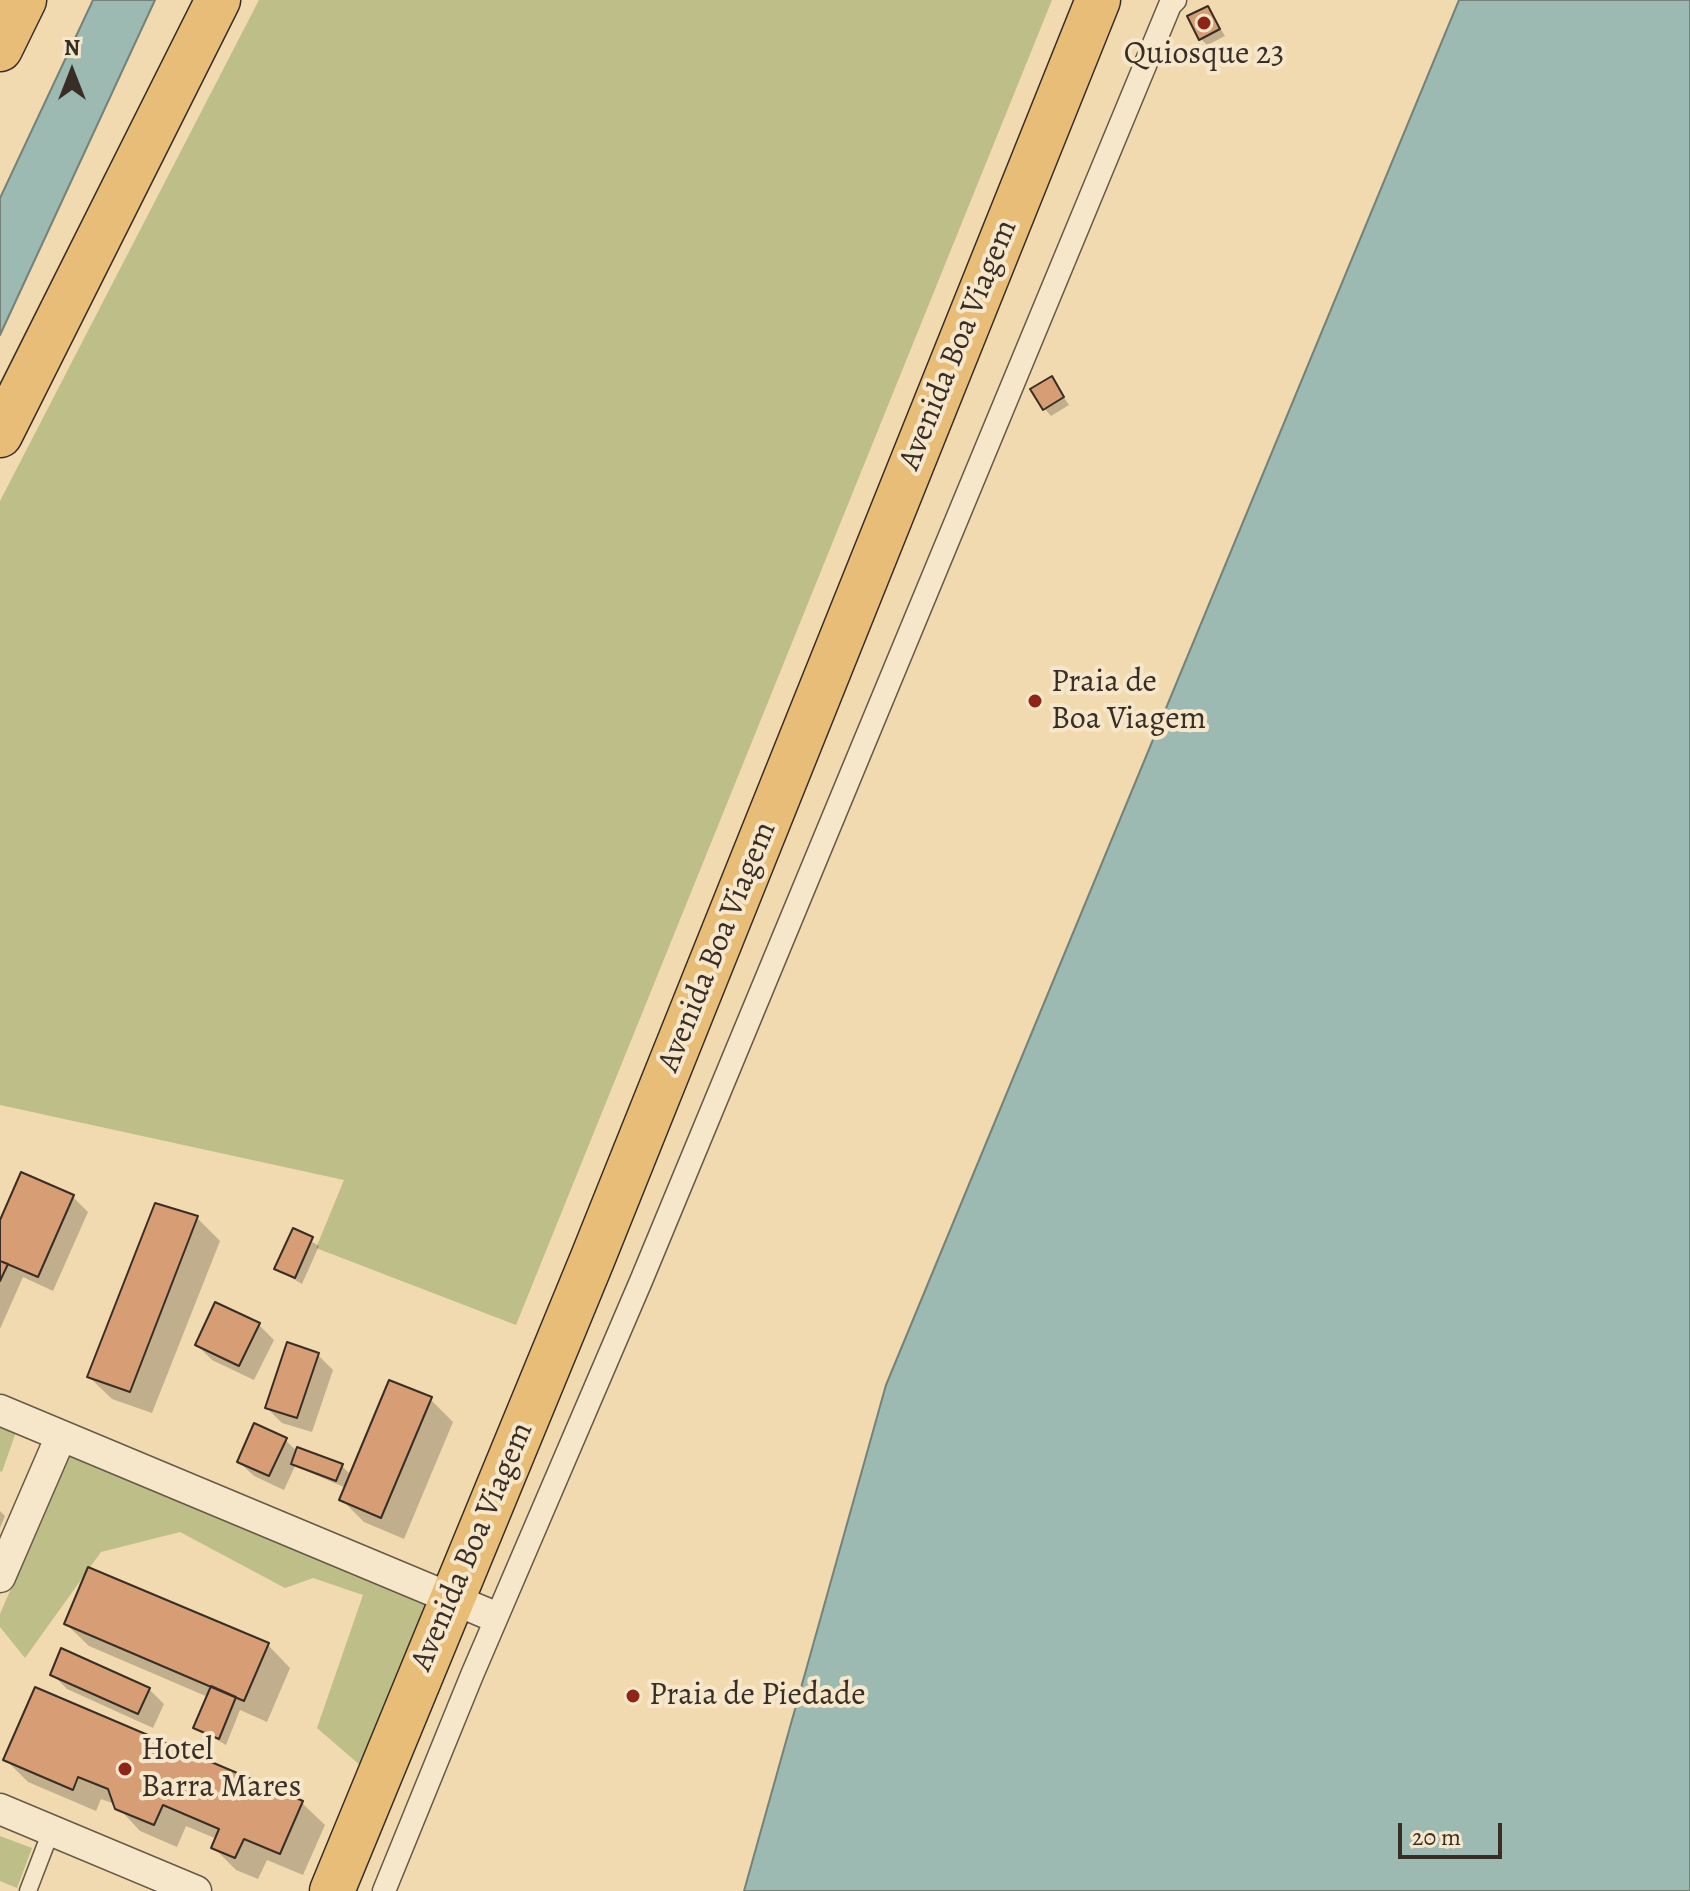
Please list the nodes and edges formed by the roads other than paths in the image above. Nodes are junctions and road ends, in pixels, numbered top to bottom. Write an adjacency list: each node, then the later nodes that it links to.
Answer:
1 (24, 0): 5 (main road)
2 (218, 0): 6 (main road)
3 (1098, 0): 10 (main road, Avenida Boa Viagem)
4 (1175, 0): 16 (street)
5 (0, 49)
6 (0, 435)
7 (0, 1410): 8 (street)
8 (61, 1436): 9 (street); 10 (street)
9 (0, 1577)
10 (468, 1604): 15 (main road, Avenida Boa Viagem)
11 (0, 1809): 12 (street)
12 (51, 1831): 13 (lane); 14 (street)
13 (28, 1891)
14 (196, 1891)
15 (332, 1891)
16 (384, 1891)

